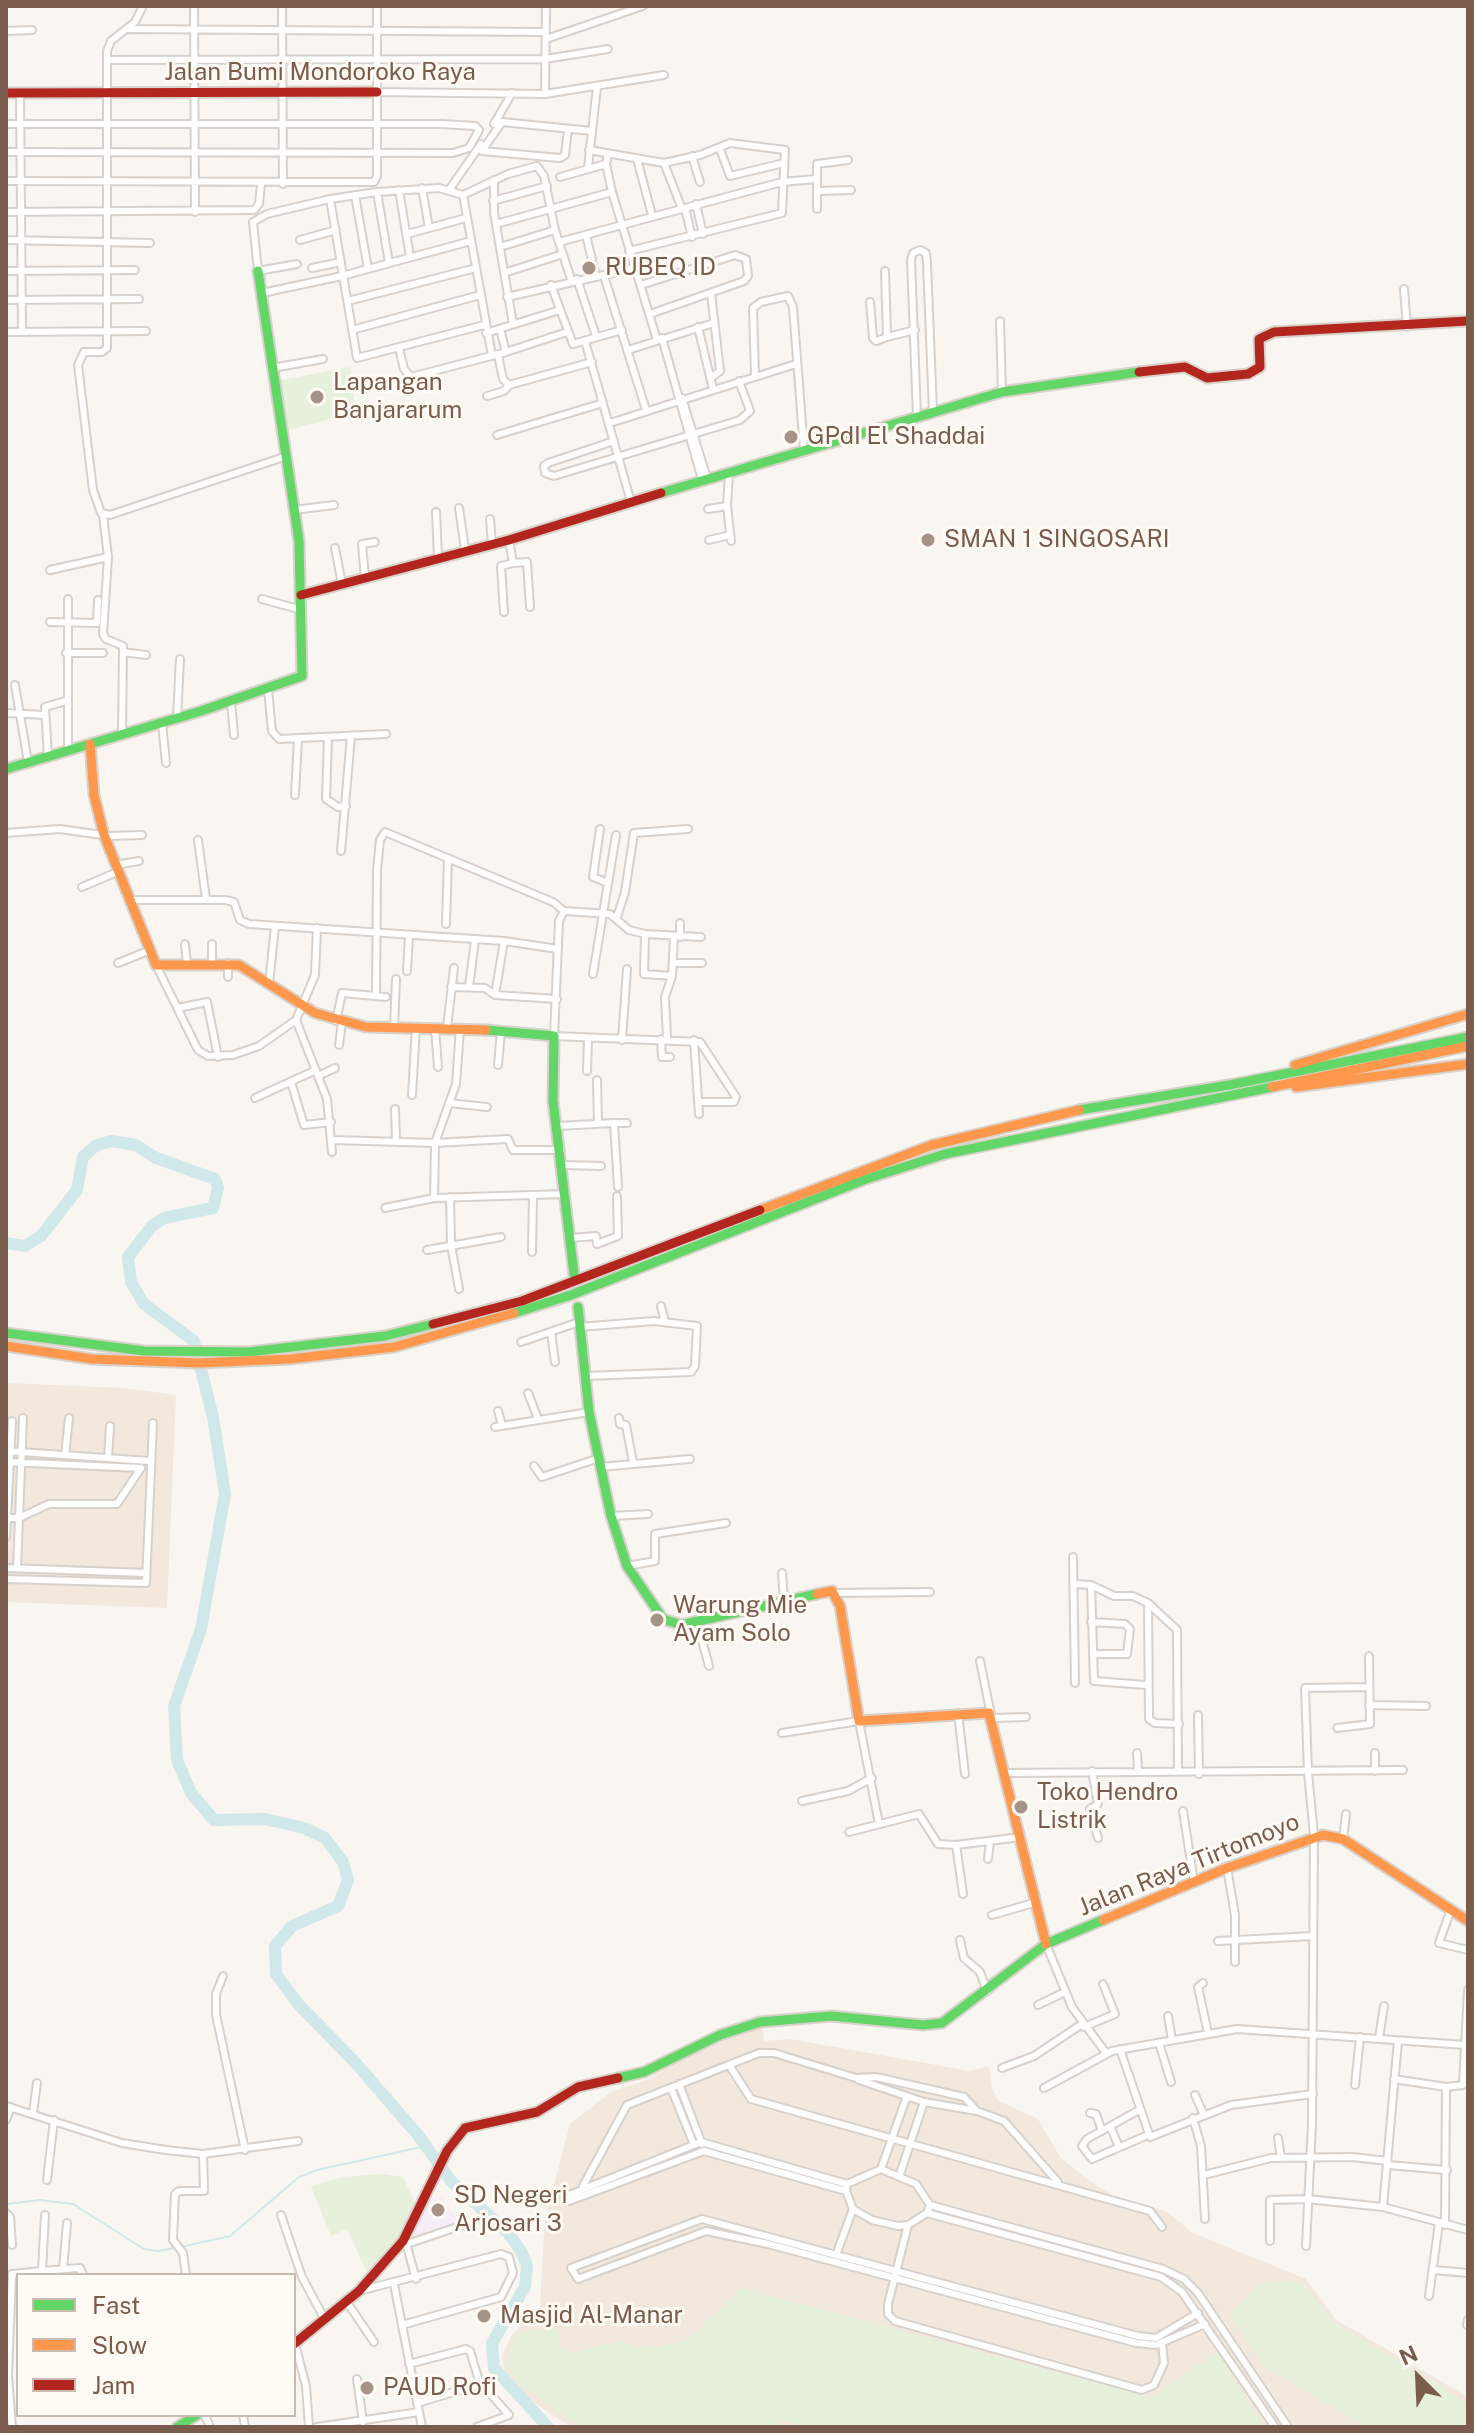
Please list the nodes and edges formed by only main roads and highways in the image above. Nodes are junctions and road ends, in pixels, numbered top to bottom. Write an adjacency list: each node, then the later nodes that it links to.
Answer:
1 (377, 92): 2 (main road, Jalan Bumi Mondoroko Raya)
2 (6, 93)
3 (258, 271): 5 (main road)
4 (1468, 321): 5 (main road)
5 (301, 595): 6 (main road)
6 (90, 744): 7 (main road); 13 (main road)
7 (6, 769)
8 (1468, 1014): 12 (main road)
9 (1468, 1037): 12 (main road)
10 (1468, 1046): 12 (main road)
11 (1468, 1064): 12 (main road)
12 (1229, 1090): 18 (main road); 18 (main road)
13 (574, 1274)
14 (578, 1307): 20 (main road)
15 (6, 1333): 17 (main road)
16 (6, 1346): 17 (main road)
17 (144, 1356): 18 (main road)
18 (250, 1356)
19 (1468, 1921): 20 (main road, Jalan Raya Tirtomoyo)
20 (1046, 1944): 21 (main road, Jalan Raya Tirtomoyo)
21 (296, 2342)

